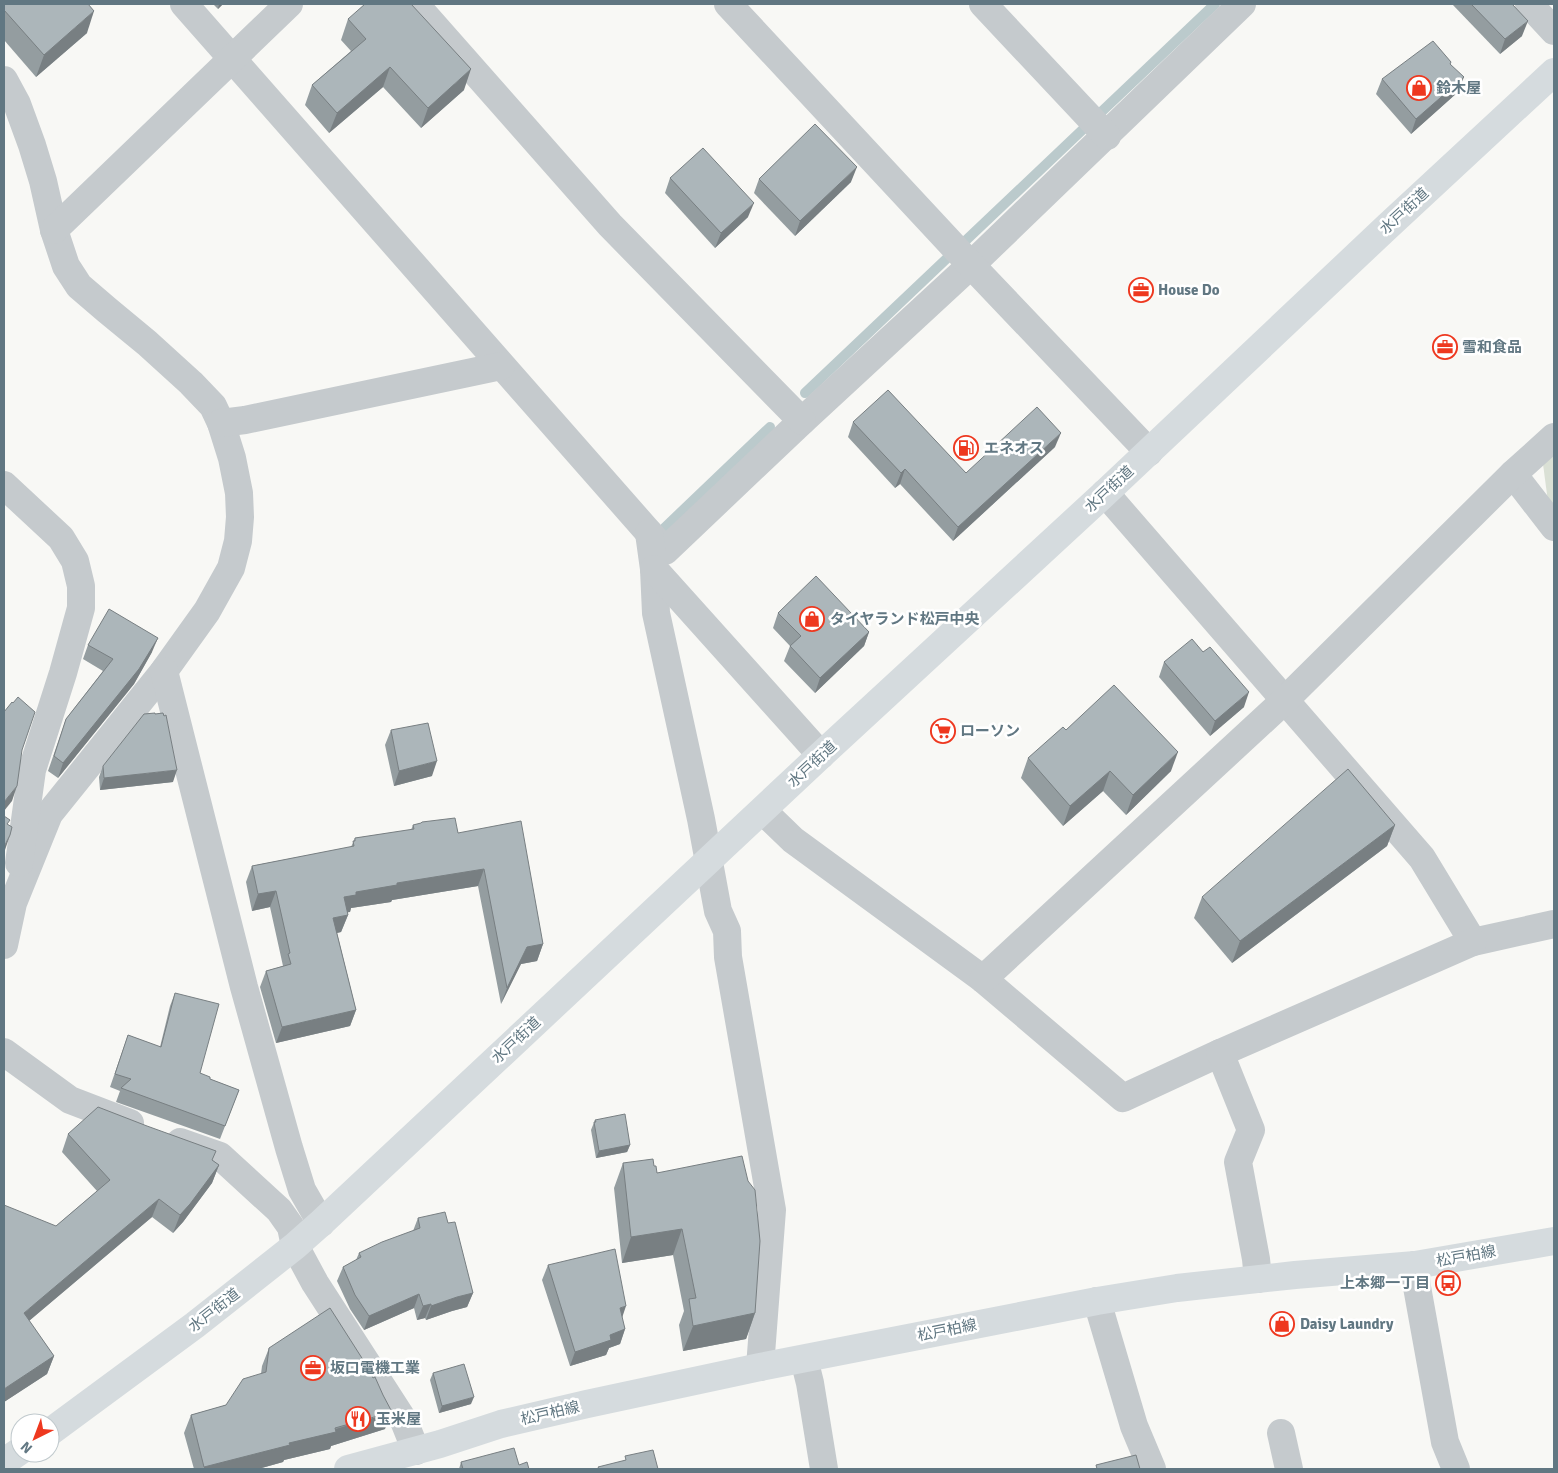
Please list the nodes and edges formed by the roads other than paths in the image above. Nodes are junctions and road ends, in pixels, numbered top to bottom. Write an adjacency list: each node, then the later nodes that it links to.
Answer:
1 (184, 4): 9 (street)
2 (289, 4): 9 (street)
3 (415, 4): 16 (street)
4 (728, 4): 14 (street)
5 (983, 4): 12 (street)
6 (1529, 4): 8 (street)
7 (1232, 7): 12 (street)
8 (1554, 31)
9 (233, 59): 13 (street); 15 (street)
10 (1554, 72): 19 (main road, 水戸街道)
11 (4, 80): 13 (street)
12 (1107, 136): 14 (street)
13 (54, 230): 17 (street)
14 (971, 265): 16 (street); 19 (street)
15 (502, 366): 17 (street); 24 (street)
16 (802, 421): 24 (street)
17 (221, 423): 26 (street)
18 (1554, 437): 20 (street)
19 (1149, 452): 22 (main road, 水戸街道)
20 (1513, 474): 23 (street); 27 (street)
21 (4, 485): 31 (street)
22 (1105, 493): 27 (street); 28 (main road, 水戸街道)
23 (1554, 527)
24 (650, 533): 25 (street)
25 (654, 569): 28 (street); 30 (street)
26 (164, 671): 31 (street); 38 (street)
27 (1285, 700): 33 (street); 35 (street)
28 (821, 755): 29 (main road, 水戸街道)
29 (763, 811): 30 (main road, 水戸街道); 35 (street)
30 (709, 861): 38 (main road, 水戸街道); 45 (street)
31 (13, 903): 34 (street)
32 (1554, 924): 33 (street)
33 (1473, 942): 37 (street)
34 (4, 945)
35 (983, 979): 37 (street)
36 (4, 1052): 40 (street)
37 (1220, 1053): 42 (street)
38 (321, 1223): 40 (main road, 水戸街道)
39 (1554, 1241): 41 (main road, 松戸柏線)
40 (295, 1246): 46 (main road, 水戸街道); 48 (street)
41 (1414, 1265): 42 (main road, 松戸柏線); 53 (street)
42 (1258, 1279): 43 (main road, 松戸柏線)
43 (1096, 1301): 44 (main road, 松戸柏線); 51 (street)
44 (804, 1358): 45 (main road, 松戸柏線); 50 (street)
45 (760, 1367): 48 (main road, 松戸柏線)
46 (60, 1425)
47 (1281, 1433): 52 (street)
48 (411, 1458): 49 (main road, 松戸柏線)
49 (348, 1469)
50 (824, 1469)
51 (1152, 1469)
52 (1289, 1469)
53 (1456, 1469)

